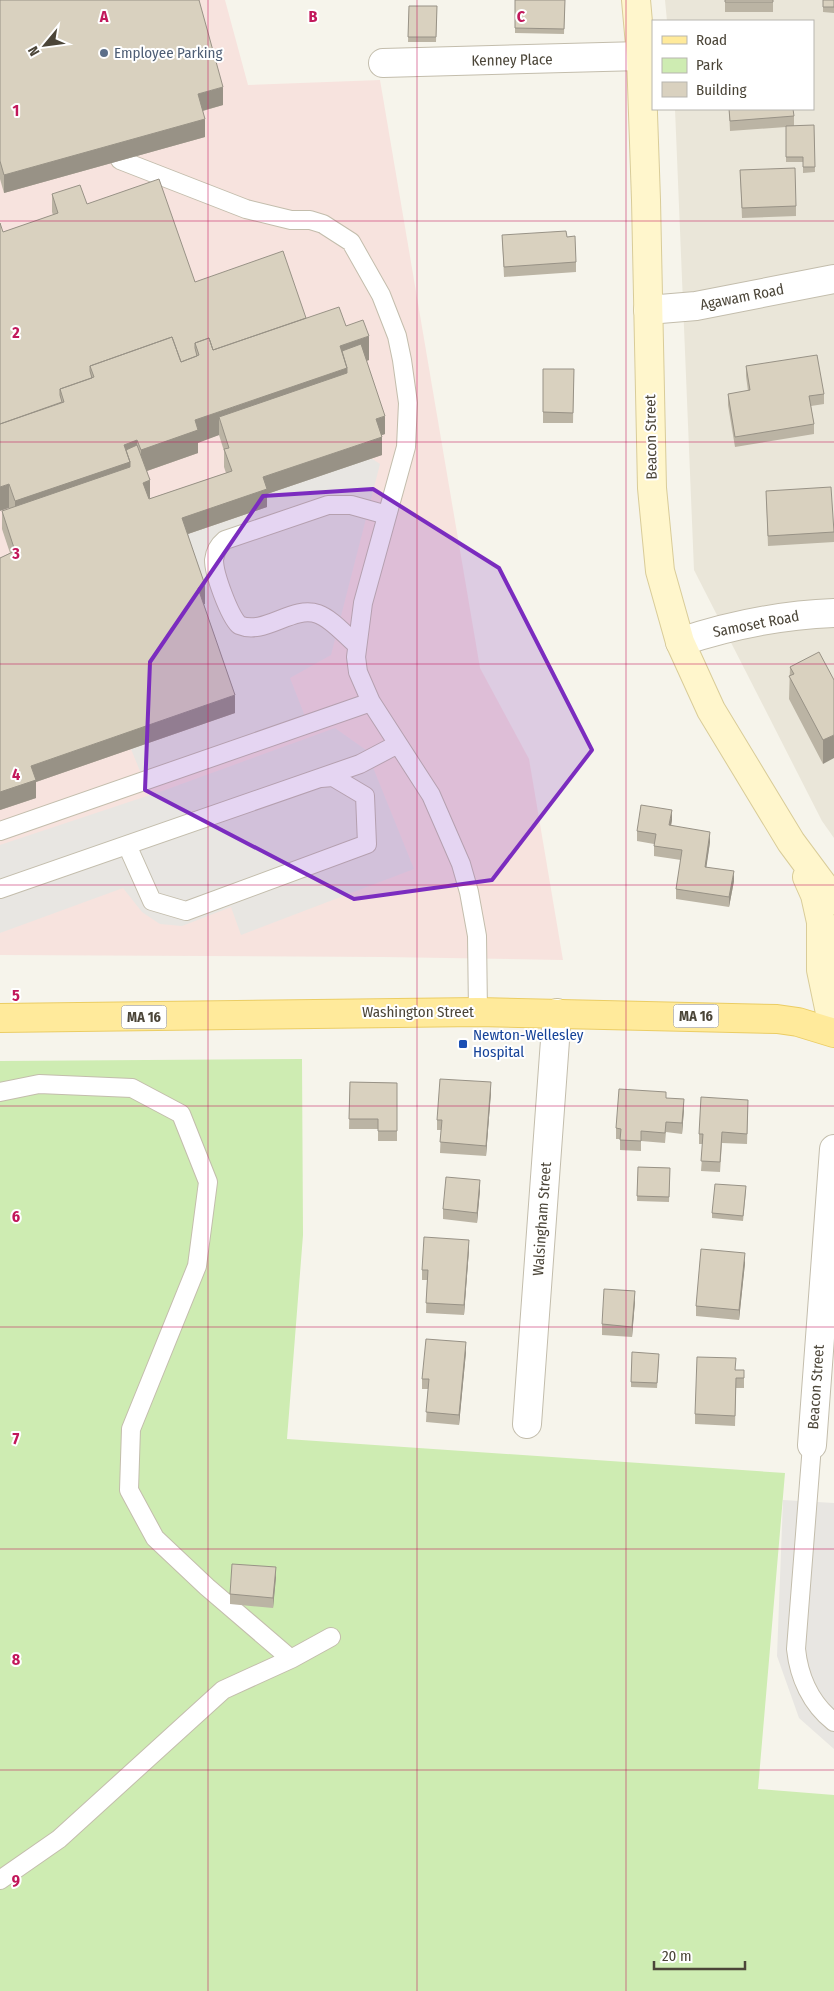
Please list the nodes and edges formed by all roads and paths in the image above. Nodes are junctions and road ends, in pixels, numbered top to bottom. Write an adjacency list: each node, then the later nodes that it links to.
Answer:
1 (636, 0): 2 (main road, Beacon Street)
2 (641, 56): 3 (street, Kenney Place); 6 (main road, Beacon Street)
3 (383, 63)
4 (120, 160): 7 (lane)
5 (834, 279): 6 (street, Agawam Road)
6 (648, 310): 9 (main road, Beacon Street)
7 (388, 515): 10 (lane); 10 (lane)
8 (834, 613): 9 (street, Samoset Road)
9 (680, 642): 15 (main road, Beacon Street)
10 (357, 645): 11 (lane)
11 (371, 702): 12 (lane); 14 (lane)
12 (398, 744): 13 (lane); 19 (lane)
13 (321, 778): 16 (lane); 16 (lane)
14 (0, 831)
15 (791, 842): 18 (main road, Beacon Street); 22 (main road, Beacon Street)
16 (127, 845): 17 (lane)
17 (0, 889)
18 (834, 900)
19 (478, 1012): 20 (main road, Washington Street / MA 16); 21 (main road, Washington Street / MA 16)
20 (557, 1013): 22 (main road, Washington Street / MA 16); 27 (street, Walsingham Street)
21 (0, 1018)
22 (834, 1033)
23 (0, 1092): 30 (lane)
24 (834, 1149): 25 (street, Beacon Street)
25 (832, 1204): 26 (street, Beacon Street)
26 (829, 1279): 28 (street, Beacon Street)
27 (527, 1424)
28 (812, 1446): 31 (lane)
29 (331, 1637): 30 (lane)
30 (291, 1659): 32 (lane)
31 (834, 1722)
32 (0, 1880)

